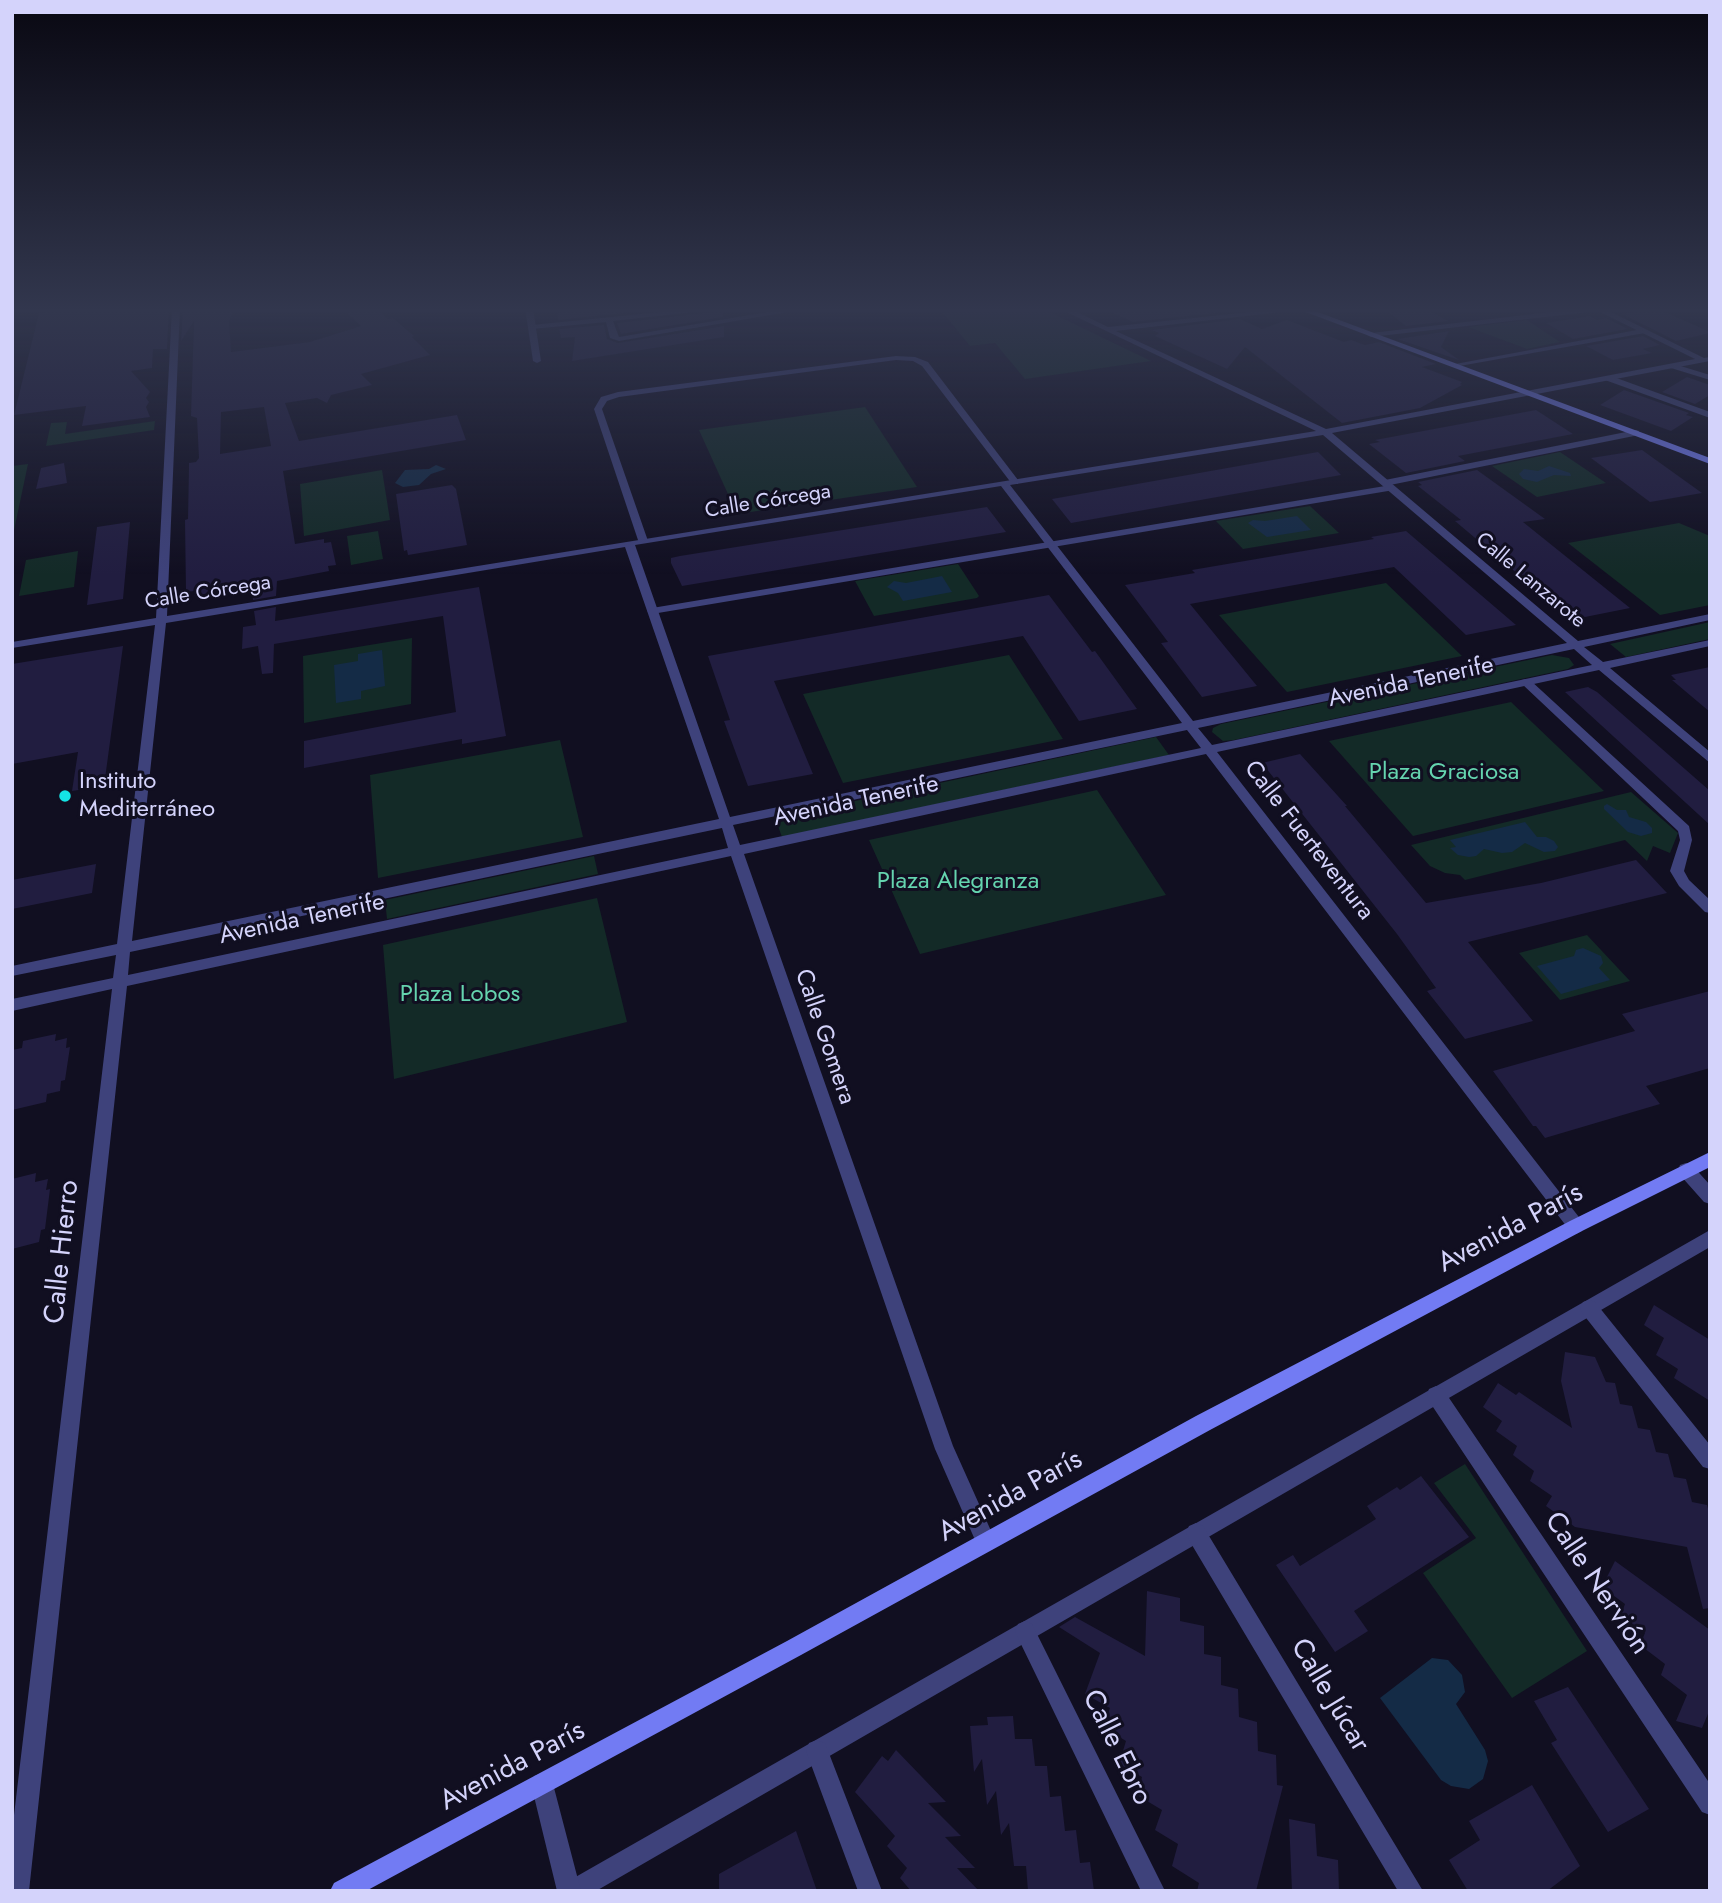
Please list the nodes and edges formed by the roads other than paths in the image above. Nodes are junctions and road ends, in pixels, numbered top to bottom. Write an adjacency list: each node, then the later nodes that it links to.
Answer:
1 (171, 397): 18 (street, Calle Hierro)
2 (612, 397): 14 (street, Calle Fuerteventura)
3 (948, 397): 12 (street, Calle Fuerteventura)
4 (1250, 397): 9 (street, Calle Lanzarote)
5 (1508, 397): 9 (street, Calle Córcega)
6 (1538, 397): 10 (main road)
7 (1658, 397): 8 (street)
8 (1710, 415)
9 (1325, 432): 12 (street, Calle Córcega); 13 (street, Calle Lanzarote)
10 (1636, 433): 11 (main road); 13 (street)
11 (1710, 461)
12 (1009, 483): 14 (street, Calle Córcega); 15 (street, Calle Fuerteventura)
13 (1388, 485): 15 (street); 21 (street, Calle Lanzarote)
14 (636, 542): 16 (street, Calle Gomera); 18 (street, Calle Córcega)
15 (1050, 544): 16 (street); 24 (street, Calle Fuerteventura)
16 (652, 611): 27 (street, Calle Gomera)
17 (1710, 617): 21 (street, Avenida Tenerife)
18 (161, 620): 20 (street, Calle Córcega); 30 (street, Calle Hierro)
19 (1710, 643): 22 (street, Avenida Tenerife)
20 (12, 645)
21 (1576, 645): 22 (street, Calle Lanzarote); 24 (street, Avenida Tenerife)
22 (1601, 666): 23 (street, Avenida Tenerife); 26 (street, Calle Lanzarote)
23 (1526, 682): 25 (street, Avenida Tenerife); 29 (street)
24 (1190, 726): 25 (street, Calle Fuerteventura); 27 (street, Avenida Tenerife)
25 (1208, 750): 28 (street, Avenida Tenerife); 37 (street, Calle Fuerteventura)
26 (1710, 759)
27 (725, 823): 28 (street, Calle Gomera); 30 (street, Avenida Tenerife)
28 (735, 851): 32 (street, Avenida Tenerife); 43 (street, Calle Gomera)
29 (1710, 908)
30 (124, 948): 31 (street, Avenida Tenerife); 32 (street, Calle Hierro)
31 (12, 971)
32 (120, 982): 33 (street, Avenida Tenerife); 48 (street, Calle Hierro)
33 (12, 1005)
34 (1710, 1159): 35 (main road, Avenida París)
35 (1686, 1170): 36 (street); 37 (main road, Avenida París)
36 (1710, 1197)
37 (1576, 1226): 43 (main road, Avenida París)
38 (1710, 1238): 39 (street)
39 (1589, 1308): 40 (street); 41 (street)
40 (1436, 1395): 42 (street); 47 (street, Calle Nervión)
41 (1710, 1460)
42 (1196, 1533): 44 (street); 53 (street, Calle Júcar)
43 (986, 1542): 46 (main road, Avenida París)
44 (1025, 1631): 45 (street); 52 (street, Calle Ebro)
45 (817, 1751): 50 (street); 51 (street)
46 (542, 1784): 49 (main road, Avenida París); 50 (street)
47 (1710, 1804)
48 (17, 1891)
49 (342, 1891)
50 (571, 1891)
51 (870, 1891)
52 (1153, 1891)
53 (1411, 1891)

